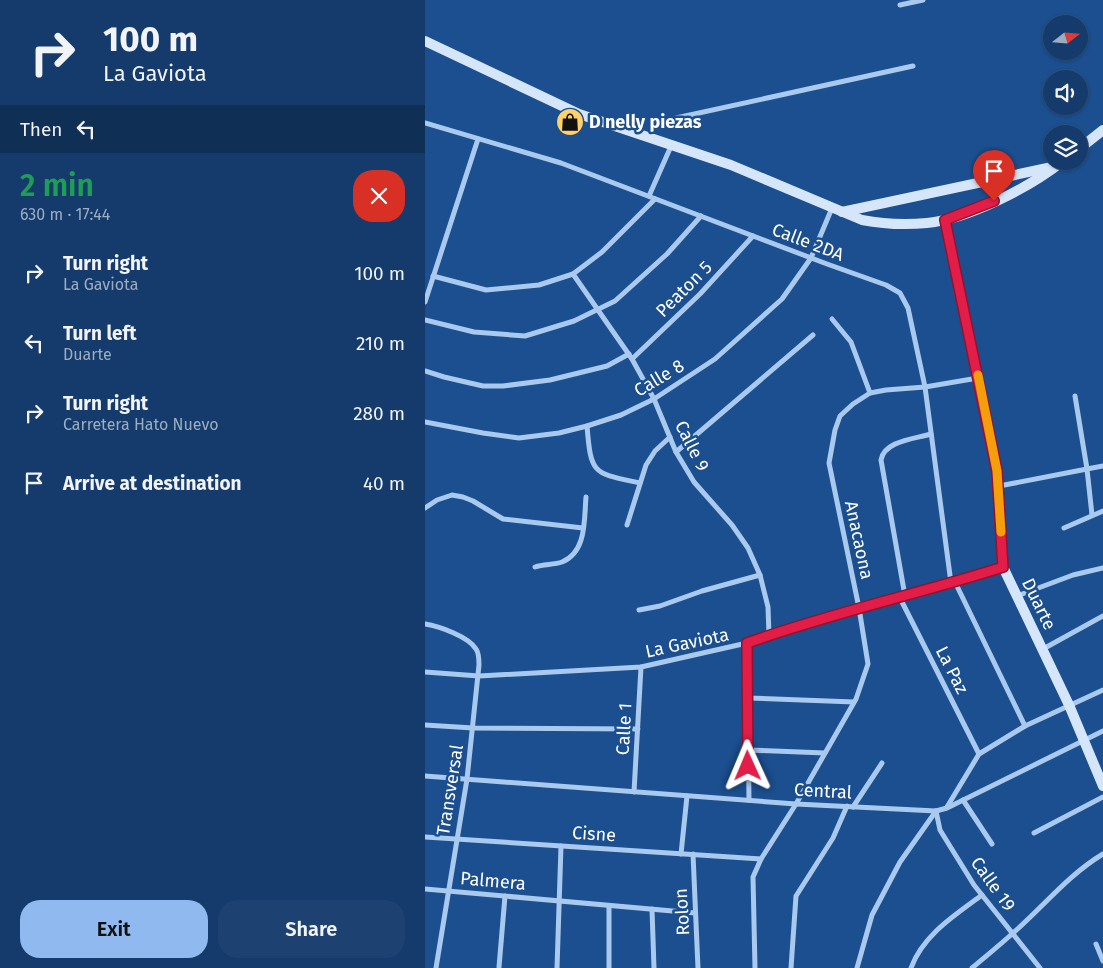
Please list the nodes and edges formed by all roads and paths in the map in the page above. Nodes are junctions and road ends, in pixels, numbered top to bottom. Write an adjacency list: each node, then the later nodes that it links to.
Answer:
1 (923, 0): 2 (street)
2 (900, 5)
3 (425, 41): 10 (main road)
4 (913, 66): 5 (street)
5 (676, 118)
6 (425, 123): 8 (street, Calle 2DA)
7 (1103, 130): 9 (main road)
8 (478, 138): 13 (street, Calle 2DA); 21 (street)
9 (1088, 141)
10 (672, 144): 13 (street); 14 (main road)
11 (1043, 167): 15 (main road)
12 (1049, 170): 17 (main road)
13 (652, 198): 16 (street, Calle 2DA); 20 (street)
14 (832, 208): 15 (main road); 19 (street, Calle 8)
15 (842, 212): 17 (main road)
16 (701, 216): 18 (street, Calle 2DA); 23 (street)
17 (945, 220): 29 (main road, Duarte)
18 (753, 236): 19 (street, Calle 2DA); 27 (street, Peaton 5)
19 (811, 258): 30 (street, Calle 2DA); 33 (street, Calle 8)
20 (573, 274): 21 (street); 23 (street, Calle 9)
21 (433, 276): 22 (street)
22 (425, 302)
23 (598, 310): 25 (street); 27 (street, Calle 9)
24 (832, 319): 31 (street)
25 (425, 320)
26 (813, 335): 38 (street)
27 (631, 356): 28 (street, Peaton 5); 33 (street, Calle 9)
28 (425, 371)
29 (978, 378): 30 (street, Anacaona); 42 (main road, Duarte)
30 (925, 387): 31 (street, Anacaona); 36 (street, Calle 2DA)
31 (870, 393): 57 (street, Anacaona)
32 (1075, 396): 40 (street)
33 (654, 399): 35 (street, Calle 8); 37 (street, Calle 9)
34 (425, 422): 35 (street, Calle 8)
35 (587, 426): 41 (street)
36 (931, 434): 54 (street, Calle 2DA); 56 (street, La Paz)
37 (670, 437): 38 (street, Calle 9); 41 (street)
38 (676, 452): 53 (street, Calle 9)
39 (1103, 466): 40 (street)
40 (1087, 469): 42 (street); 46 (street)
41 (640, 483): 47 (street)
42 (999, 486): 51 (main road, Duarte)
43 (586, 497): 48 (street)
44 (425, 508): 48 (street)
45 (1103, 511): 46 (street)
46 (1092, 514): 49 (street)
47 (627, 526)
48 (583, 528): 50 (street)
49 (1064, 528)
50 (535, 567)
51 (1003, 567): 54 (street, La Gaviota); 55 (main road, Duarte)
52 (1103, 568): 55 (street)
53 (760, 575): 58 (street); 61 (street, Calle 9)
54 (953, 583): 56 (street, La Gaviota); 72 (street, Calle 2DA)
55 (1017, 596): 63 (main road, Duarte)
56 (903, 597): 57 (street, La Gaviota); 79 (street, La Paz)
57 (859, 608): 61 (street, La Gaviota); 69 (street, Anacaona)
58 (639, 610)
59 (1103, 616): 63 (street)
60 (425, 624): 66 (street, Transversal)
61 (769, 635): 62 (street, La Gaviota)
62 (747, 643): 64 (street, La Gaviota); 68 (street)
63 (1043, 649): 70 (main road, Duarte)
64 (641, 667): 66 (street, La Gaviota); 74 (street, Calle 1)
65 (425, 672): 66 (street, La Gaviota)
66 (479, 676): 73 (street, Transversal)
67 (1103, 690): 70 (street)
68 (748, 698): 69 (street); 77 (street)
69 (854, 702): 78 (street, Anacaona)
70 (1069, 706): 72 (street); 76 (main road, Duarte)
71 (425, 725): 73 (street)
72 (1025, 726): 79 (street)
73 (473, 728): 74 (street); 82 (street, Transversal)
74 (638, 729): 84 (street, Calle 1)
75 (1103, 731): 76 (street, Central)
76 (1084, 740): 83 (main road, Duarte); 88 (street, Central)
77 (748, 750): 78 (street); 87 (street)
78 (825, 753): 89 (street, Anacaona)
79 (979, 754): 91 (street)
80 (882, 763): 90 (street)
81 (425, 776): 82 (street, Central)
82 (467, 779): 84 (street, Central); 95 (street, Transversal)
83 (1103, 786)
84 (635, 792): 85 (street, Central)
85 (687, 796): 87 (street, Central); 98 (street)
86 (1103, 797): 93 (street)
87 (749, 800): 89 (street, Central)
88 (963, 800): 91 (street, Central); 96 (street)
89 (796, 804): 90 (street, Central); 101 (street, Anacaona)
90 (850, 807): 92 (street, Central); 120 (street)
91 (947, 808): 92 (street, Central)
92 (936, 811): 104 (street, Calle 19); 121 (street)
93 (1035, 832)
94 (425, 837): 95 (street, Cisne)
95 (457, 839): 97 (street, Cisne); 103 (street, Transversal)
96 (993, 844)
97 (561, 846): 98 (street, Cisne); 106 (street)
98 (681, 854): 99 (street, Cisne)
99 (693, 854): 101 (street, Cisne); 109 (street, Rolon)
100 (1103, 854): 110 (street)
101 (761, 859): 119 (street, Anacaona)
102 (425, 889): 103 (street, Palmera)
103 (447, 891): 105 (street, Palmera); 114 (street, Transversal)
104 (982, 895): 110 (street, Calle 19); 122 (street)
105 (505, 896): 106 (street, Palmera); 113 (street)
106 (559, 901): 107 (street, Palmera); 115 (street)
107 (609, 906): 108 (street, Palmera); 116 (street)
108 (651, 909): 109 (street, Palmera); 117 (street)
109 (695, 913): 118 (street, Rolon)
110 (1013, 933): 123 (street); 124 (street, Calle 19)
111 (1096, 944): 112 (street)
112 (1103, 961)
113 (499, 967)
114 (435, 968)
115 (557, 968)
116 (609, 968)
117 (654, 968)
118 (698, 968)
119 (755, 968)
120 (791, 968)
121 (857, 968)
122 (911, 968)
123 (972, 968)
124 (1040, 968)

